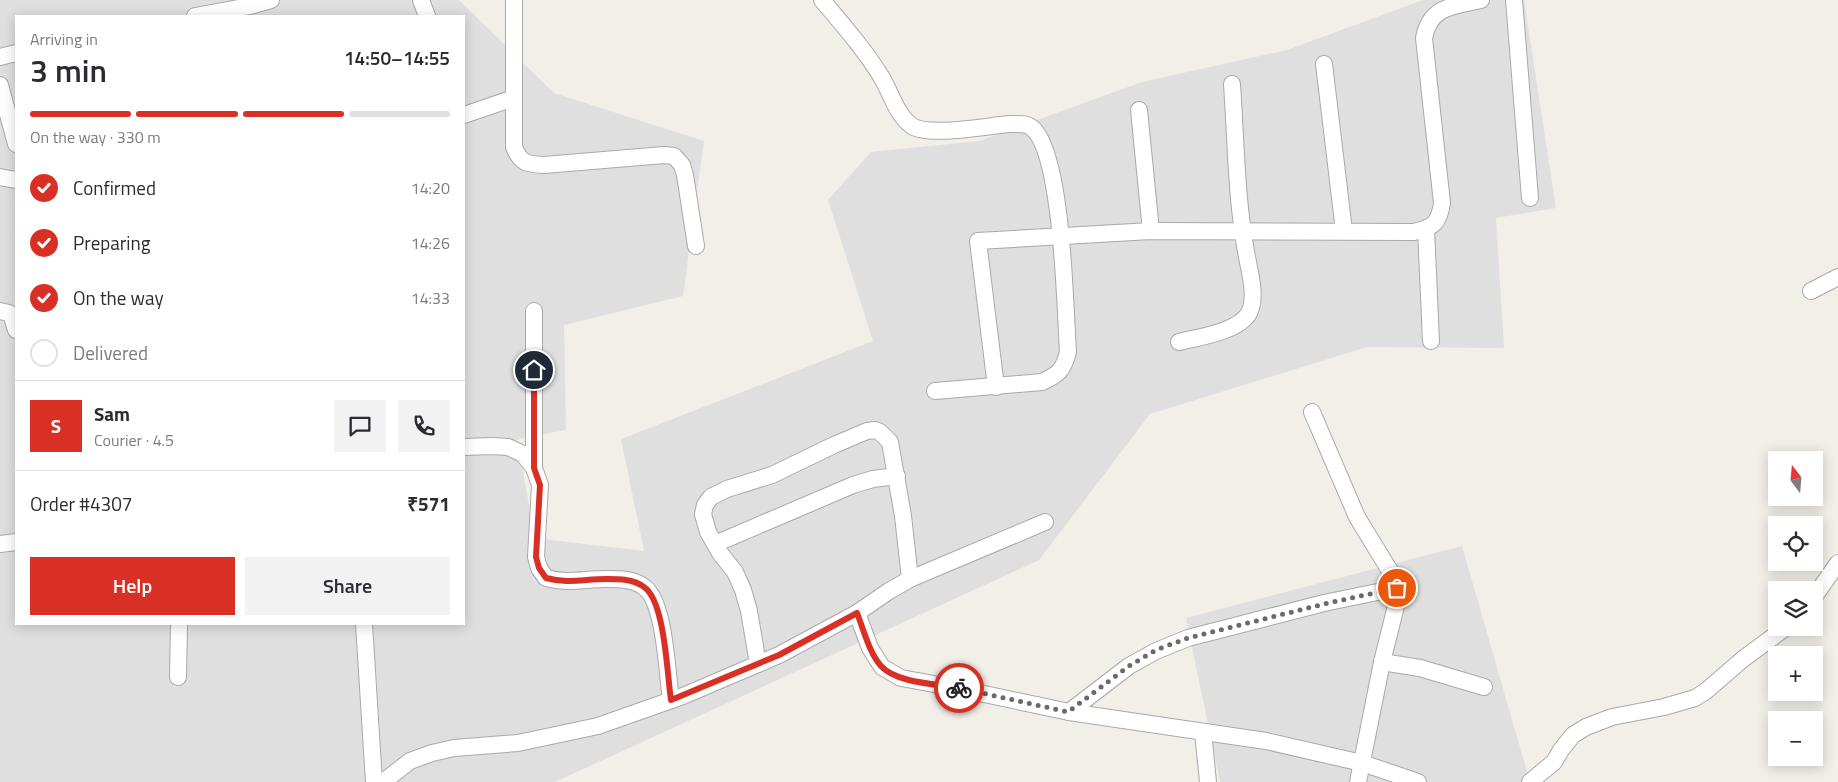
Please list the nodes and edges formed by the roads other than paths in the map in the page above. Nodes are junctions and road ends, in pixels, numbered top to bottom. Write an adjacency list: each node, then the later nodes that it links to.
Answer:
1 (271, 0): 7 (street)
2 (421, 0): 9 (street)
3 (514, 0): 15 (street)
4 (822, 0): 26 (street)
5 (1481, 0): 22 (street)
6 (1514, 0): 21 (street)
7 (249, 3): 8 (street)
8 (199, 15)
9 (427, 15)
10 (15, 53): 11 (street)
11 (0, 57)
12 (1324, 64): 25 (street)
13 (1232, 84): 24 (street)
14 (0, 86): 18 (street)
15 (514, 98): 17 (street); 27 (street)
16 (1139, 110): 23 (street)
17 (465, 115)
18 (15, 140)
19 (0, 177): 20 (street)
20 (15, 180)
21 (1530, 198)
22 (1426, 229): 25 (street); 33 (street)
23 (1151, 231): 24 (street); 26 (street)
24 (1242, 231): 25 (street); 34 (street)
25 (1344, 231)
26 (1062, 235): 35 (street); 35 (street)
27 (696, 246)
28 (1838, 277): 29 (street)
29 (1811, 291)
30 (8, 311): 32 (street)
31 (534, 311): 39 (street)
32 (15, 327)
33 (1431, 341)
34 (1180, 342)
35 (996, 387): 36 (street)
36 (935, 391)
37 (1312, 412): 48 (street)
38 (465, 447): 39 (street)
39 (534, 468): 57 (street)
40 (897, 476): 44 (street); 44 (street); 46 (street)
41 (1045, 522): 46 (street)
42 (15, 542): 43 (street)
43 (0, 544)
44 (714, 544): 54 (street)
45 (1838, 563): 47 (street)
46 (910, 579): 49 (street)
47 (1823, 585)
48 (1397, 588): 53 (street); 58 (street)
49 (857, 613): 54 (street); 58 (street)
50 (179, 625): 55 (street)
51 (364, 625): 62 (street)
52 (1773, 636): 61 (street)
53 (1382, 662): 56 (street); 60 (street)
54 (758, 664): 57 (street)
55 (178, 677)
56 (1484, 686)
57 (671, 700): 63 (street)
58 (1068, 712): 59 (street)
59 (1203, 732): 60 (street); 64 (street)
60 (1362, 763): 65 (street); 66 (street)
61 (1536, 780)
62 (374, 782)
63 (383, 782)
64 (1208, 782)
65 (1358, 782)
66 (1418, 782)

